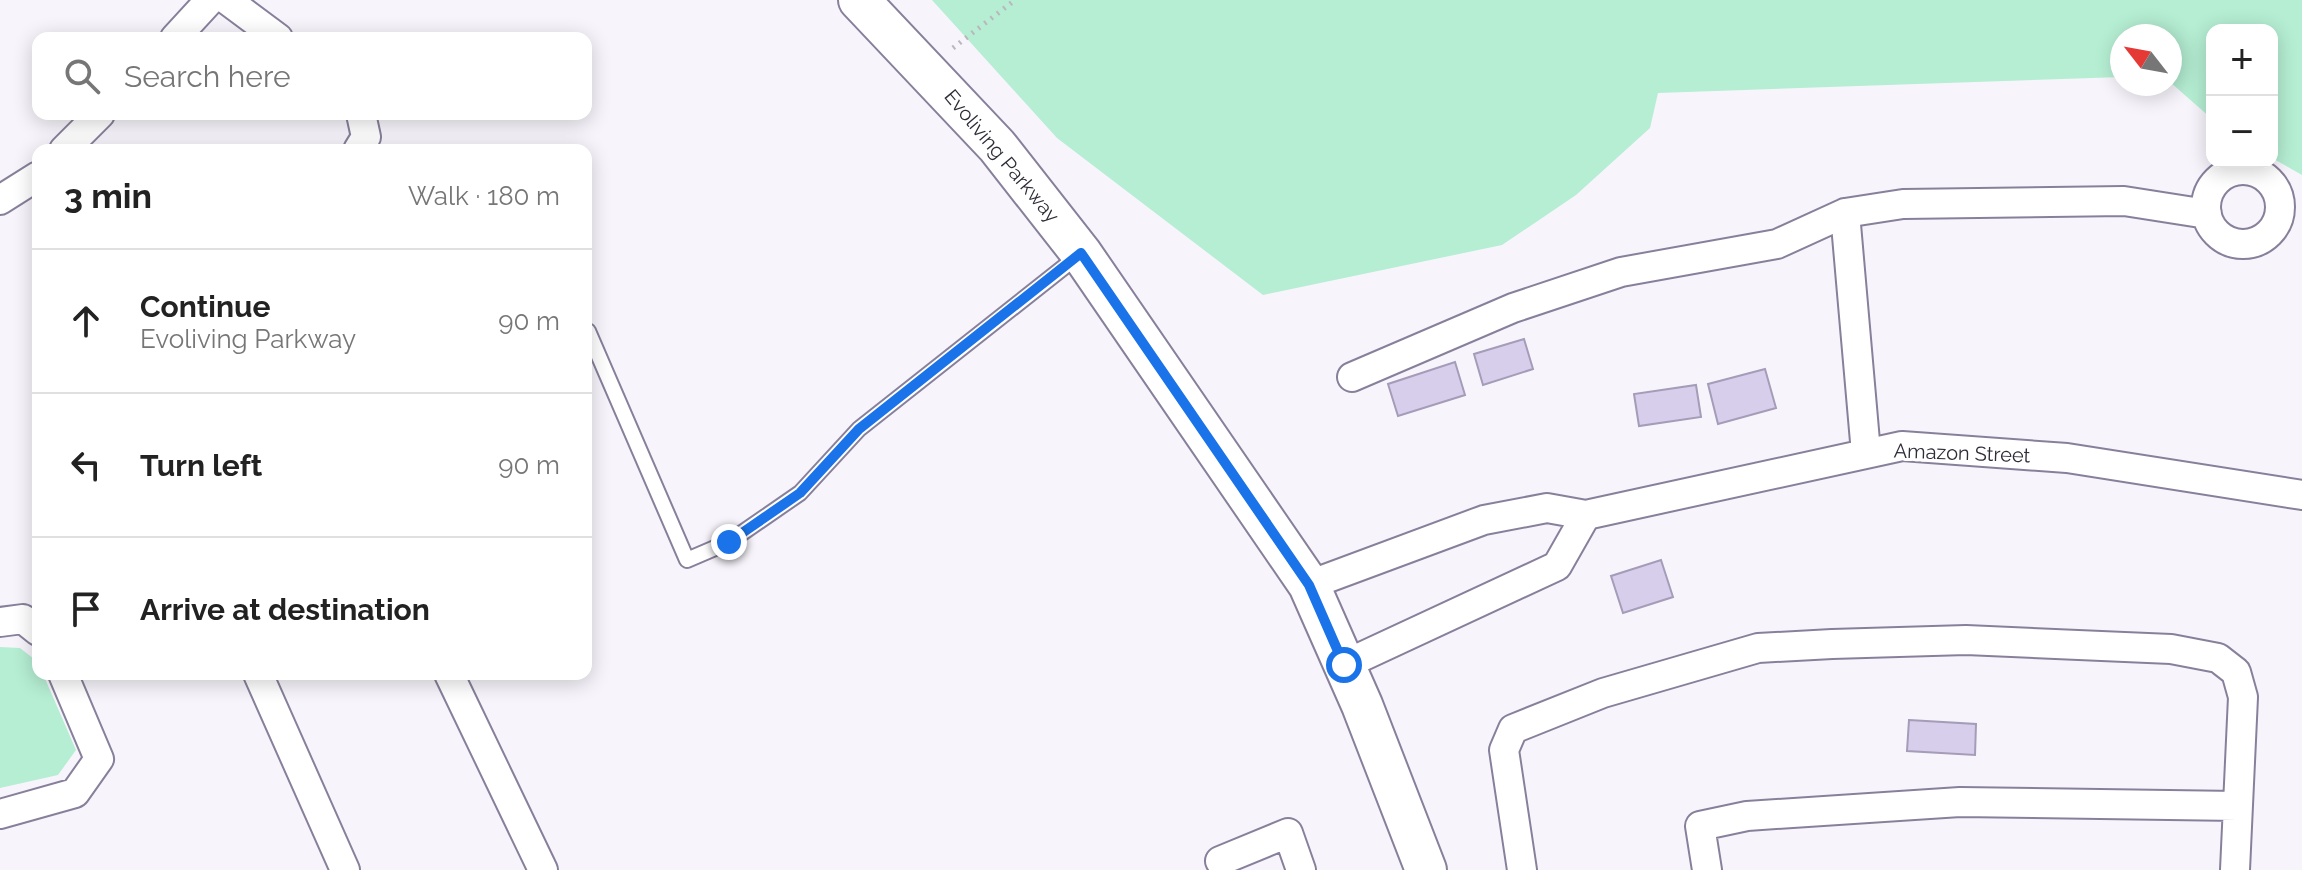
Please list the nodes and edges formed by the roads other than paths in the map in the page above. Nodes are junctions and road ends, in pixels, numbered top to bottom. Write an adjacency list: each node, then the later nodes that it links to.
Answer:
1 (210, 0): 4 (street)
2 (227, 0): 5 (street)
3 (859, 0): 14 (street, Evoliving Parkway)
4 (181, 32)
5 (270, 32)
6 (94, 120): 8 (street)
7 (362, 120): 9 (street)
8 (70, 144)
9 (362, 144)
10 (32, 181): 11 (street)
11 (0, 200)
12 (1845, 213): 13 (street); 16 (street); 17 (street)
13 (2207, 214)
14 (1081, 253): 15 (lane); 20 (street, Evoliving Parkway)
15 (592, 340)
16 (1352, 377)
17 (1866, 453): 18 (street, Amazon Street); 19 (street, Amazon Street)
18 (2302, 495)
19 (1586, 515): 20 (street, Amazon Street); 23 (street)
20 (1309, 585): 23 (street, Evoliving Parkway)
21 (0, 622): 22 (street)
22 (32, 626)
23 (1344, 665): 33 (street, Evoliving Parkway)
24 (66, 680): 28 (street)
25 (261, 680): 30 (street)
26 (452, 680): 31 (street)
27 (2237, 806): 34 (street); 35 (street); 36 (street)
28 (0, 814)
29 (1220, 861): 32 (street)
30 (345, 870)
31 (543, 870)
32 (1301, 870)
33 (1426, 870)
34 (1522, 870)
35 (1707, 870)
36 (2235, 870)

